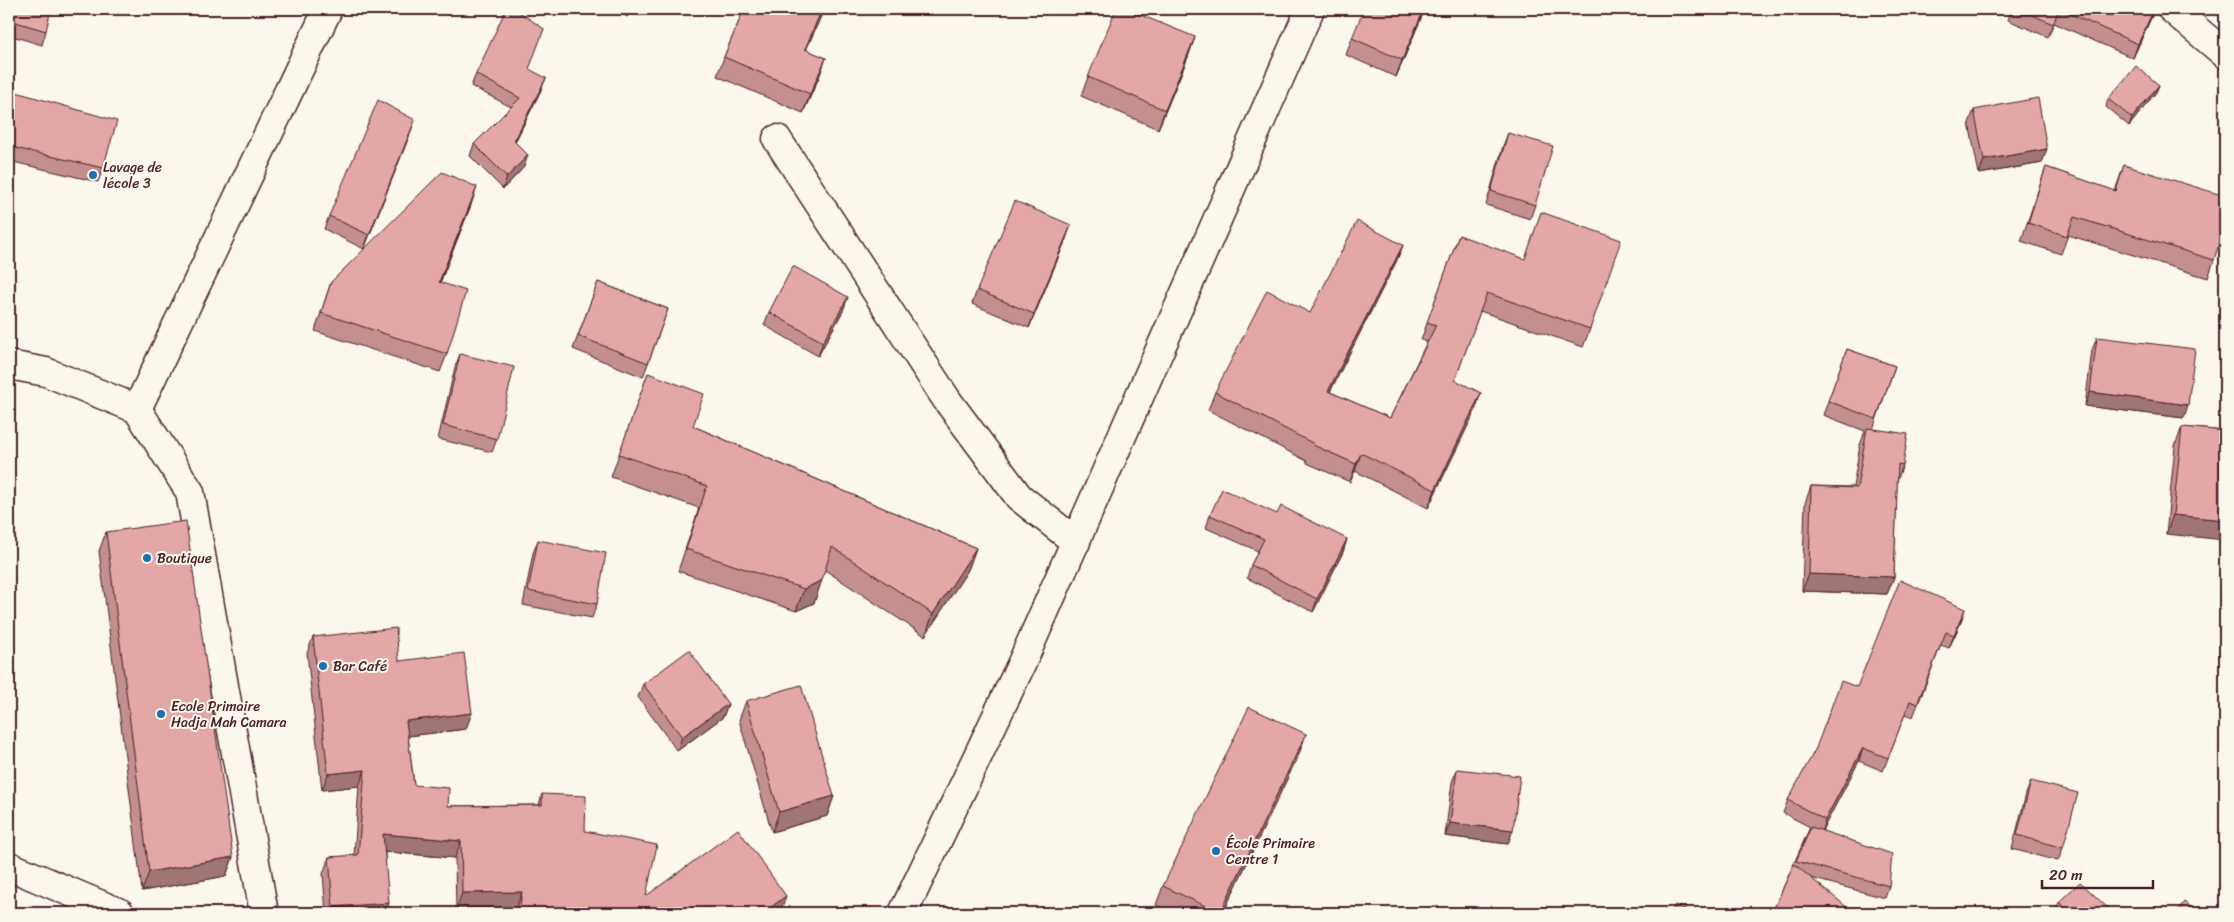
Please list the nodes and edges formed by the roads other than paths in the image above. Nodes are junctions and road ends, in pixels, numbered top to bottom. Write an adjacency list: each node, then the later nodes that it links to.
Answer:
1 (328, 9): 7 (street)
2 (1310, 9): 8 (street)
3 (2172, 9): 4 (street)
4 (2225, 54)
5 (777, 139): 8 (street)
6 (9, 365): 7 (street)
7 (137, 409): 11 (street)
8 (1076, 542): 12 (street)
9 (9, 866): 10 (street)
10 (120, 913)
11 (264, 913)
12 (903, 913)

